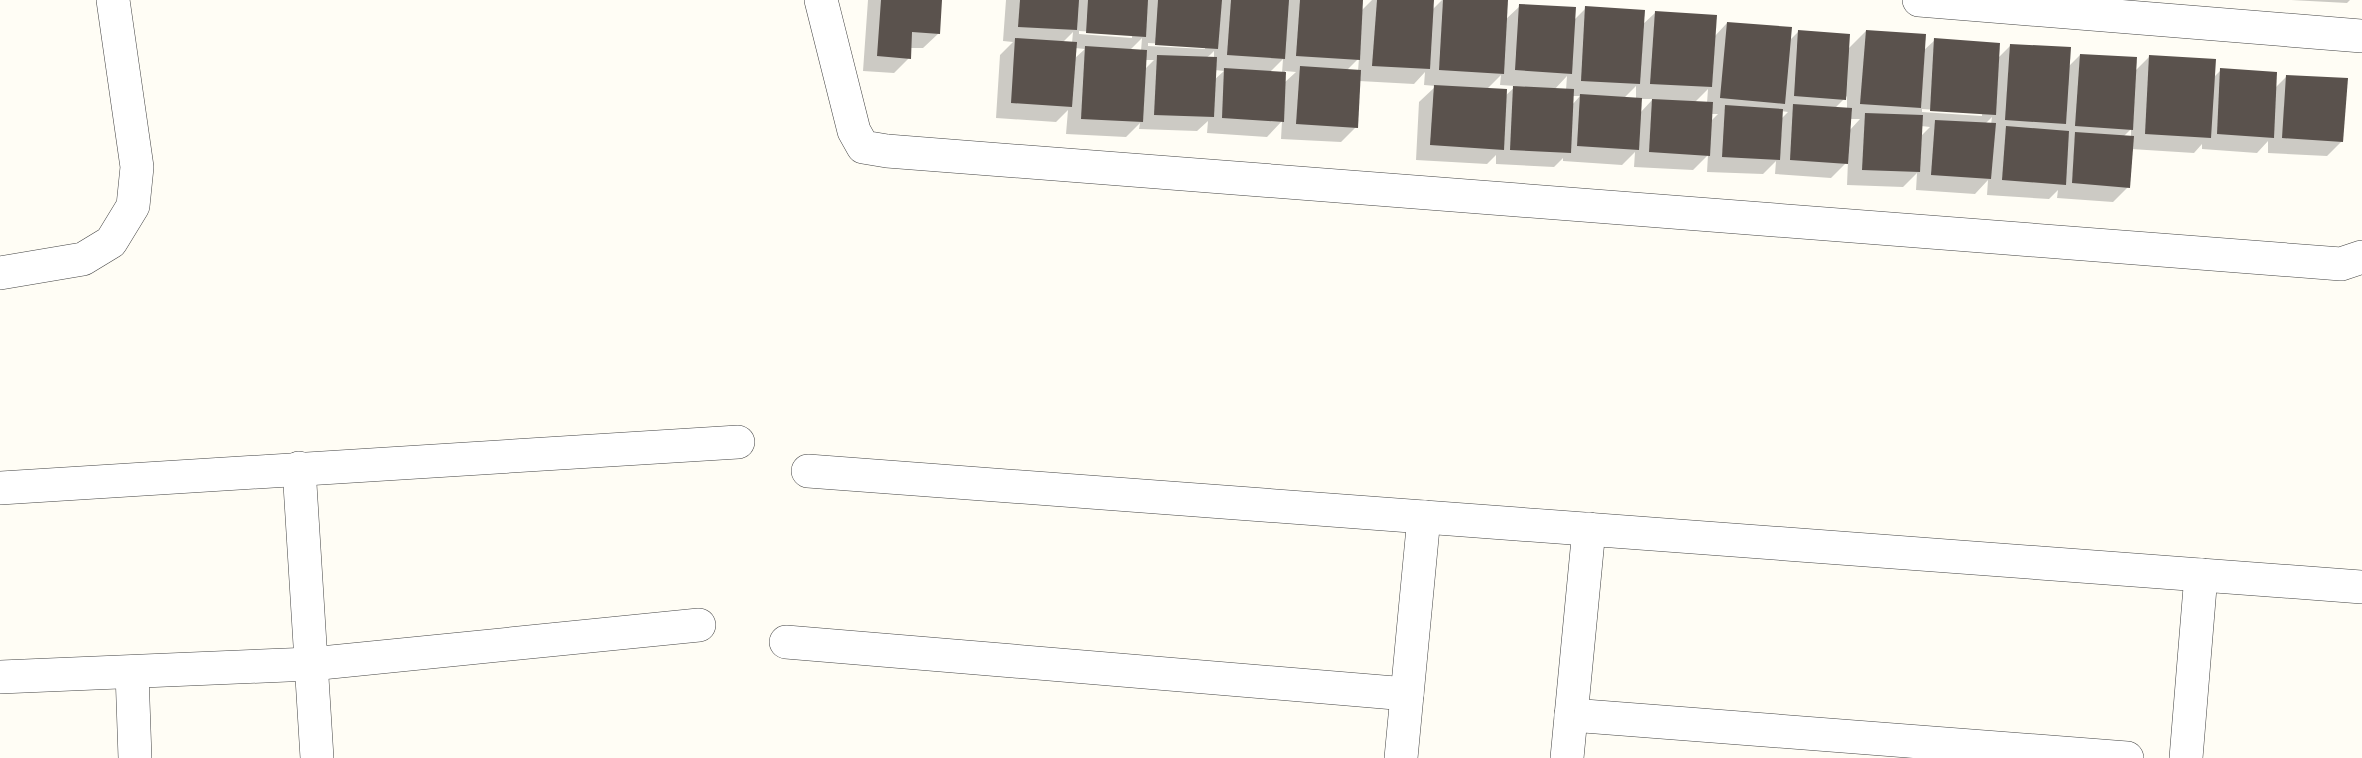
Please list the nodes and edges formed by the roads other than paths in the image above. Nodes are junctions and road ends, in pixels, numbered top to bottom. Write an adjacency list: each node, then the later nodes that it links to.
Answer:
1 (113, 0): 6 (street)
2 (821, 0): 5 (street)
3 (1919, 0): 4 (street)
4 (2362, 36)
5 (2362, 257)
6 (0, 273)
7 (738, 442): 8 (street)
8 (299, 468): 10 (street); 17 (street)
9 (808, 471): 11 (street)
10 (0, 488)
11 (1424, 517): 12 (street); 20 (street)
12 (1589, 529): 13 (street); 21 (street)
13 (2201, 574): 14 (street); 27 (street)
14 (2362, 587)
15 (699, 625): 17 (street)
16 (786, 642): 20 (street)
17 (311, 664): 18 (street); 23 (street)
18 (132, 672): 19 (street); 22 (street)
19 (0, 677)
20 (1407, 694): 24 (street)
21 (1571, 715): 25 (street); 26 (street)
22 (135, 758)
23 (317, 758)
24 (1401, 758)
25 (1567, 758)
26 (2127, 758)
27 (2186, 758)

